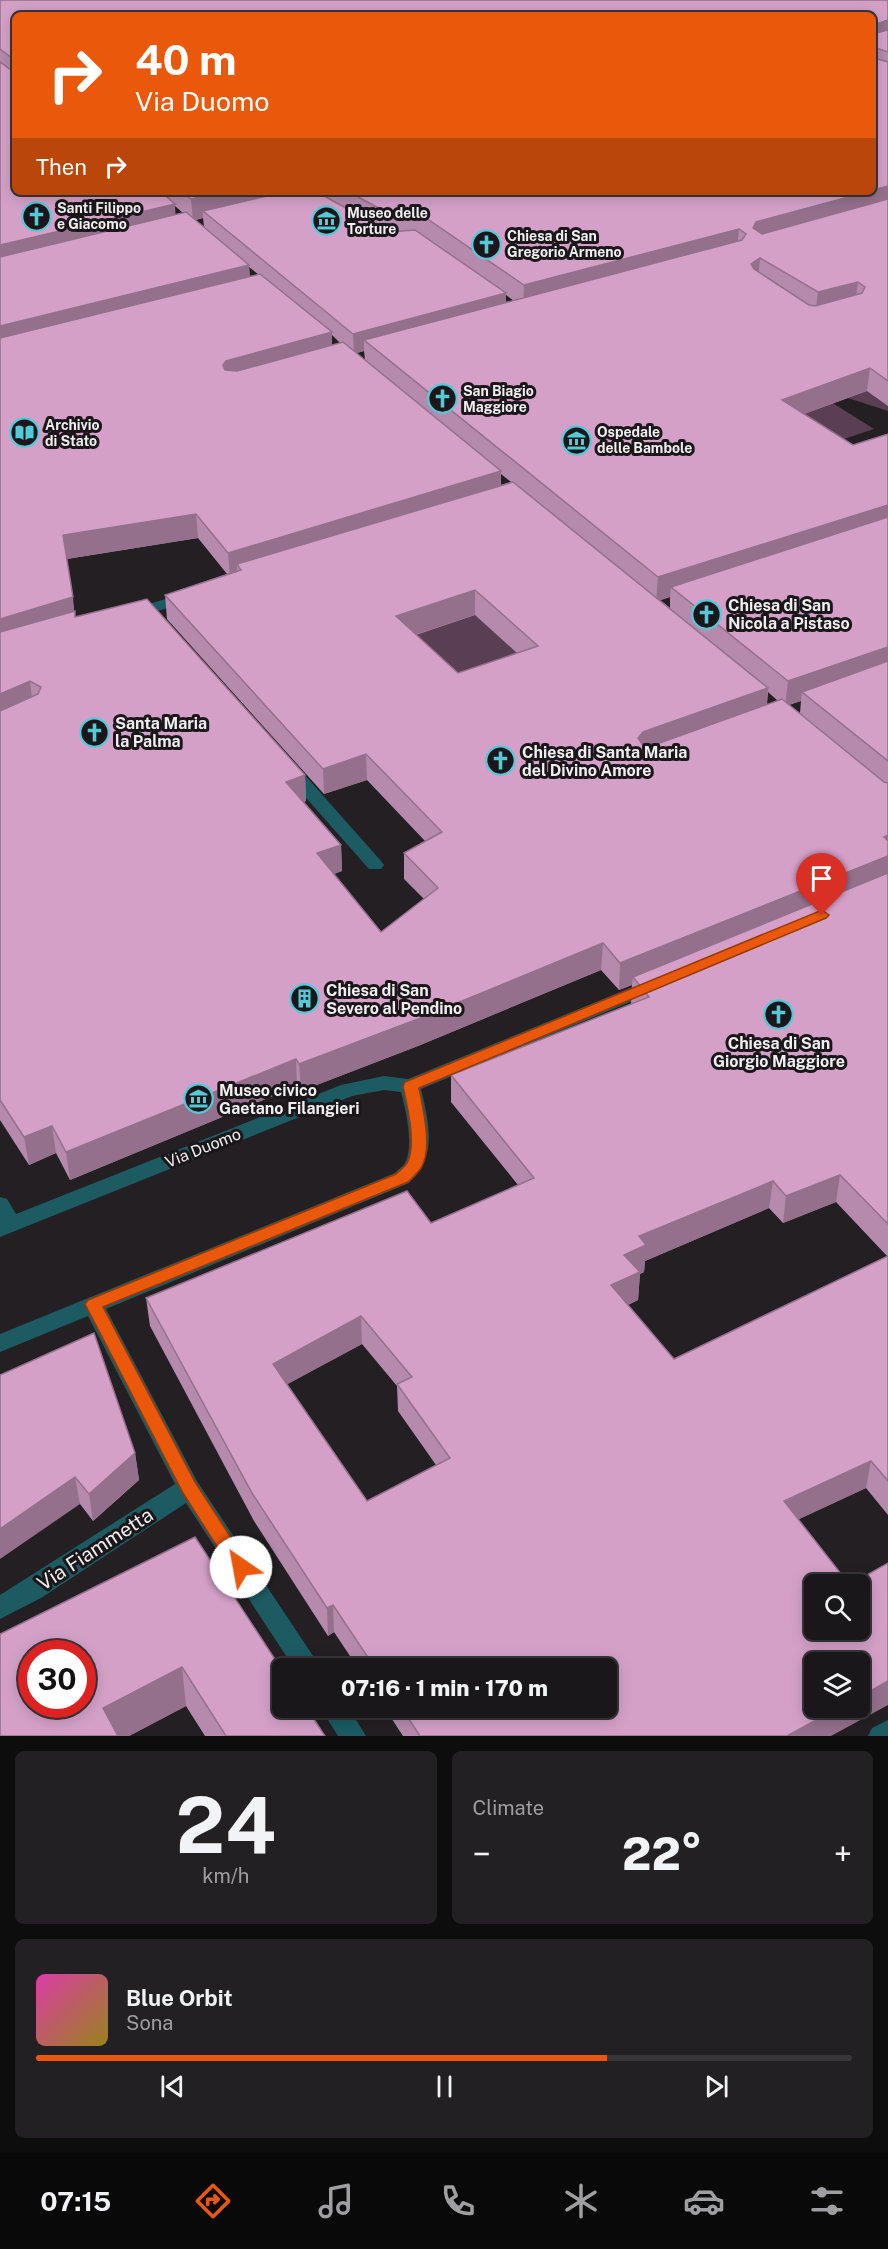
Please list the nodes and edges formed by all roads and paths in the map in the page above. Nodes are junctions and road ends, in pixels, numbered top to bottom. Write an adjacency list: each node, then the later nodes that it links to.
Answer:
1 (204, 593): 2 (street)
2 (147, 609): 3 (street); 4 (street)
3 (114, 619)
4 (162, 626)
5 (275, 752): 6 (street)
6 (375, 865)
7 (666, 979): 8 (street, Via Duomo)
8 (410, 1086): 10 (street, Via Duomo); 11 (street)
9 (0, 1205): 10 (street)
10 (6, 1227)
11 (93, 1304): 12 (street); 13 (street)
12 (0, 1343)
13 (189, 1488): 14 (street, Via Fiammetta); 15 (street)
14 (0, 1608)
15 (301, 1658)
16 (340, 1718): 18 (street)
17 (888, 1732): 19 (street)
18 (352, 1736)
19 (881, 1736)

